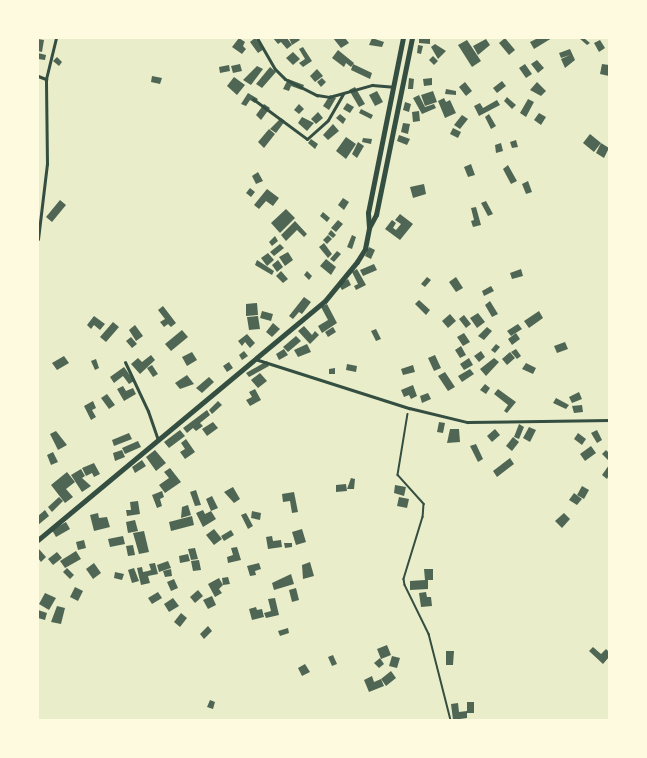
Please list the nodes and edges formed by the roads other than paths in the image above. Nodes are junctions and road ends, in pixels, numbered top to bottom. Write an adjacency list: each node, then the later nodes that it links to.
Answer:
1 (56, 38): 6 (street)
2 (257, 38): 8 (street)
3 (403, 38): 7 (main road)
4 (412, 38): 10 (main road)
5 (38, 76): 6 (street)
6 (46, 79): 11 (street)
7 (393, 87): 8 (street); 10 (main road)
8 (343, 94): 9 (street)
9 (253, 99)
10 (369, 228): 12 (main road)
11 (38, 239)
12 (255, 359): 14 (street); 15 (main road)
13 (125, 362): 15 (street)
14 (609, 420)
15 (158, 440): 16 (main road)
16 (38, 540)

